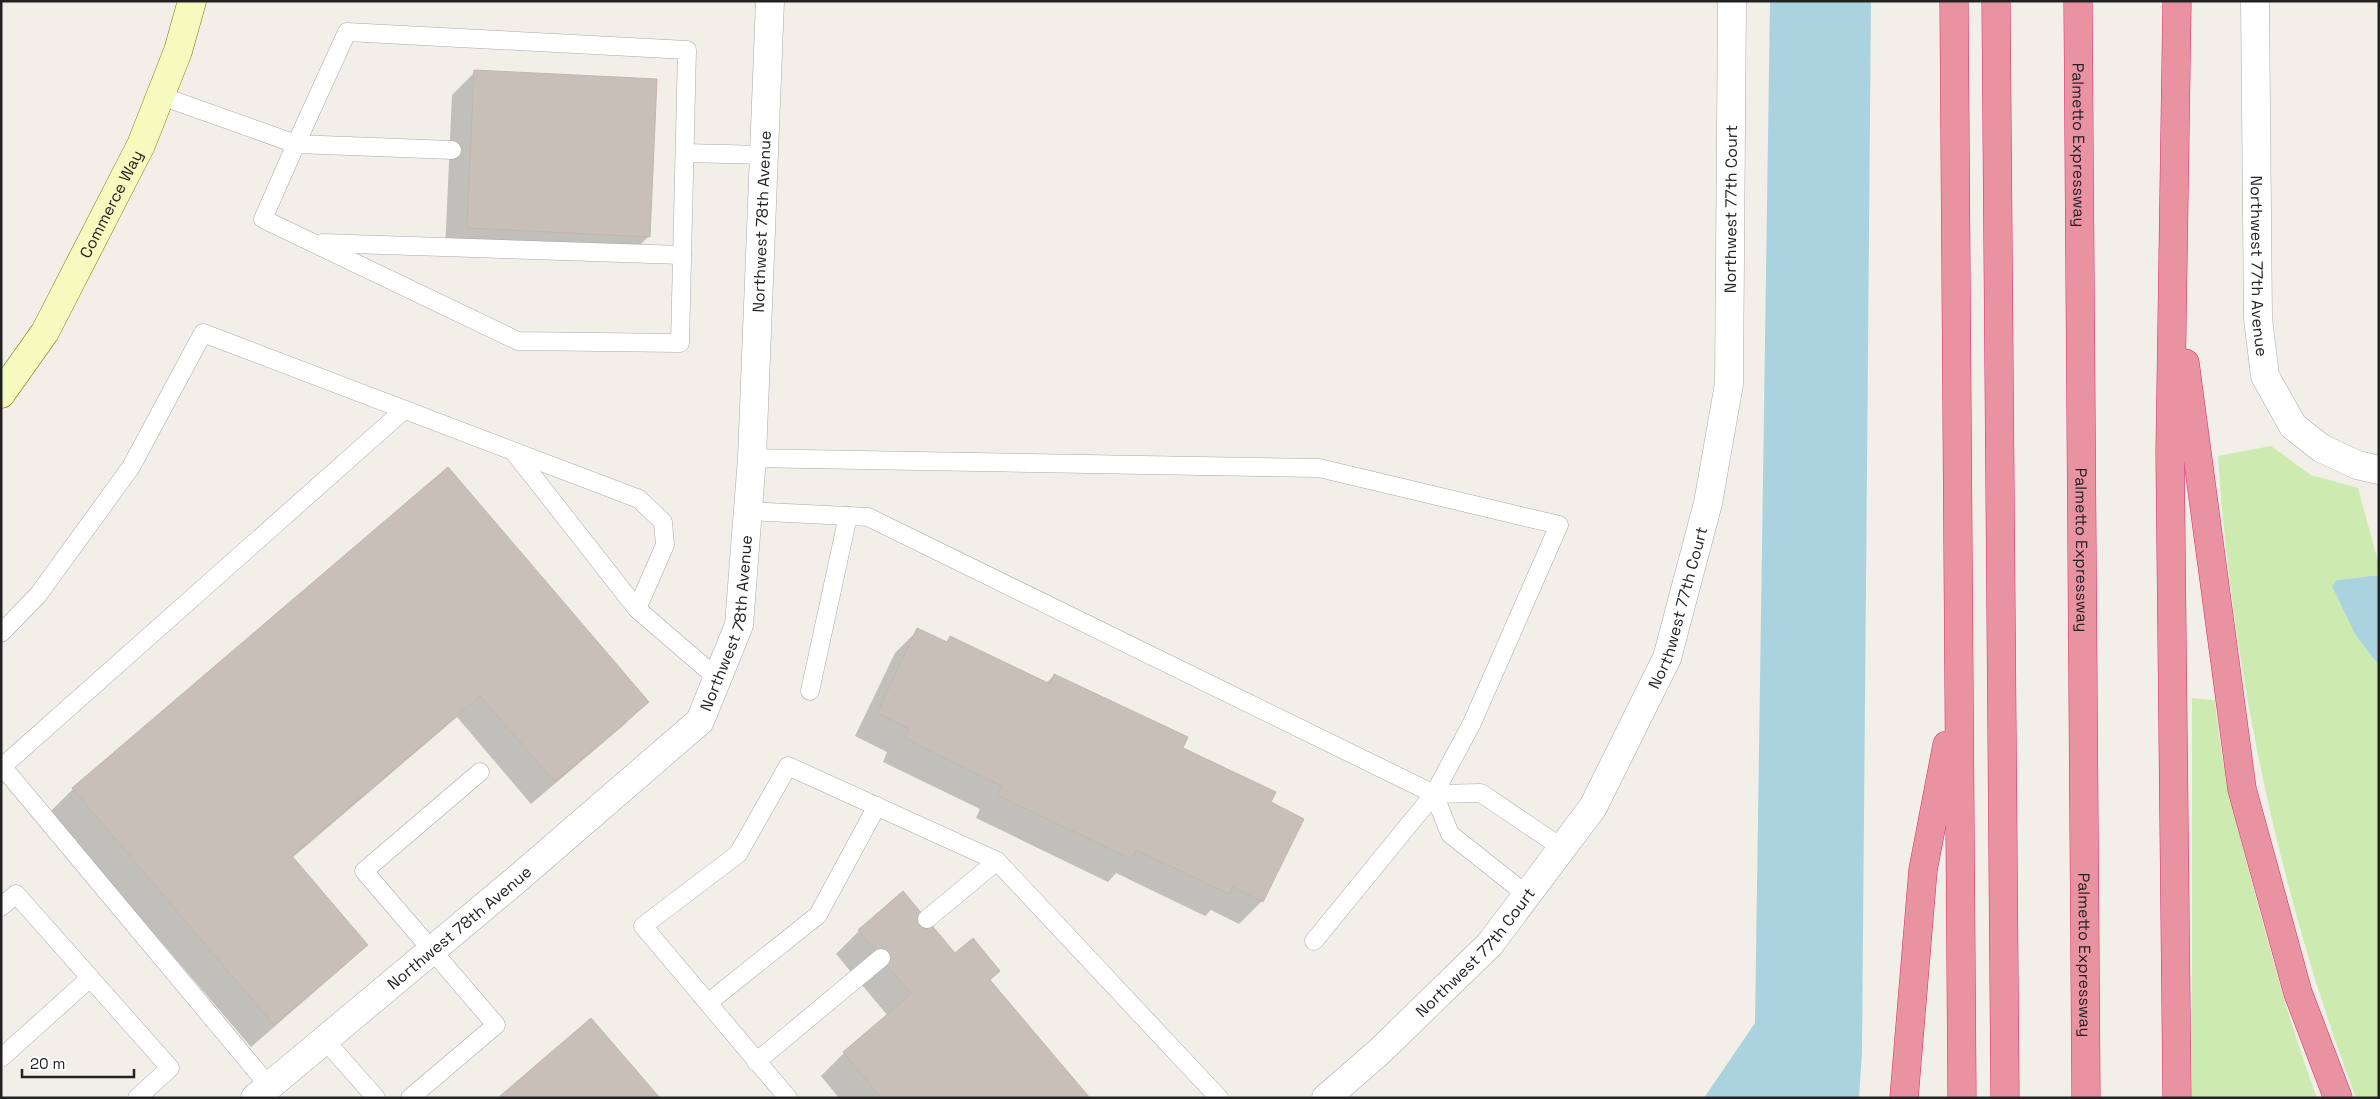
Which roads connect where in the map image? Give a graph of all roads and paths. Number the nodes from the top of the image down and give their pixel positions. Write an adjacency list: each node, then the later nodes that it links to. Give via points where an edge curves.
1 (192, 1): 9 (street, Commerce Way)
2 (770, 1): 13 (street, Northwest 78th Avenue)
3 (1732, 1): 33 (street, Northwest 77th Court, via 1729,384 1708,504 1667,658 1593,808)
4 (1954, 1): 27 (highway)
5 (1996, 1): 55 (highway)
6 (2078, 1): 56 (highway, Palmetto Expressway)
7 (2176, 1): 14 (highway)
8 (2255, 1): 21 (street, Northwest 77th Avenue, via 2258,319 2265,376 2293,426 2321,448 2357,465)
9 (161, 96): 10 (lane); 17 (street, Commerce Way, via 141,145 45,332)
10 (296, 144): 11 (lane); 12 (lane, via 347,32 687,50); 15 (lane, via 263,219)
11 (452, 150)
12 (685, 153): 13 (lane); 16 (lane)
13 (764, 155): 20 (street, Northwest 78th Avenue)
14 (2174, 232): 57 (highway, via 2170,453); 58 (highway, via 2185,363 2242,789 2298,993)
15 (314, 243): 16 (lane); 16 (lane, via 518,341 680,343)
16 (682, 255)
17 (1, 394)
18 (404, 410): 19 (lane); 25 (lane, via 203,333 131,467 38,595); 29 (lane)
19 (514, 452): 24 (lane); 24 (lane, via 639,499 663,522 666,544)
20 (752, 458): 22 (street, Northwest 78th Avenue); 31 (lane, via 1319,468 1559,524 1472,723)
21 (2379, 470)
22 (748, 511): 23 (lane); 26 (street, Northwest 78th Avenue, via 739,625)
23 (848, 516): 28 (lane); 31 (lane, via 868,517)
24 (637, 608): 26 (lane)
25 (1, 632)
26 (717, 678): 39 (street, Northwest 78th Avenue, via 700,721)
27 (1958, 687): 53 (highway, via 1923,870); 54 (highway)
28 (810, 691)
29 (2, 765): 46 (lane)
30 (480, 772): 39 (lane, via 364,871)
31 (1434, 794): 33 (lane, via 1481,793); 35 (lane, via 1450,834); 38 (lane)
32 (877, 806): 34 (lane); 42 (lane, via 818,915); 42 (lane, via 788,766 738,854 643,926)
33 (1562, 848): 35 (street, Northwest 77th Court)
34 (997, 861): 37 (lane); 51 (lane)
35 (1527, 895): 52 (street, Northwest 77th Court, via 1490,944 1380,1051)
36 (1, 907): 41 (lane, via 16,894)
37 (927, 919)
38 (1314, 942)
39 (431, 949): 43 (street, Northwest 78th Avenue); 49 (lane, via 496,1025)
40 (881, 958): 45 (lane)
41 (90, 978): 44 (lane); 47 (lane, via 170,1068)
42 (709, 1002): 45 (lane)
43 (324, 1039): 46 (street, Northwest 78th Avenue); 48 (lane)
44 (1, 1058)
45 (756, 1062): 50 (lane)
46 (262, 1092)
47 (137, 1098)
48 (376, 1098)
49 (410, 1098)
50 (788, 1098)
51 (1219, 1098)
52 (1326, 1098)
53 (1904, 1098)
54 (1962, 1098)
55 (2005, 1098)
56 (2086, 1098)
57 (2177, 1098)
58 (2338, 1098)

